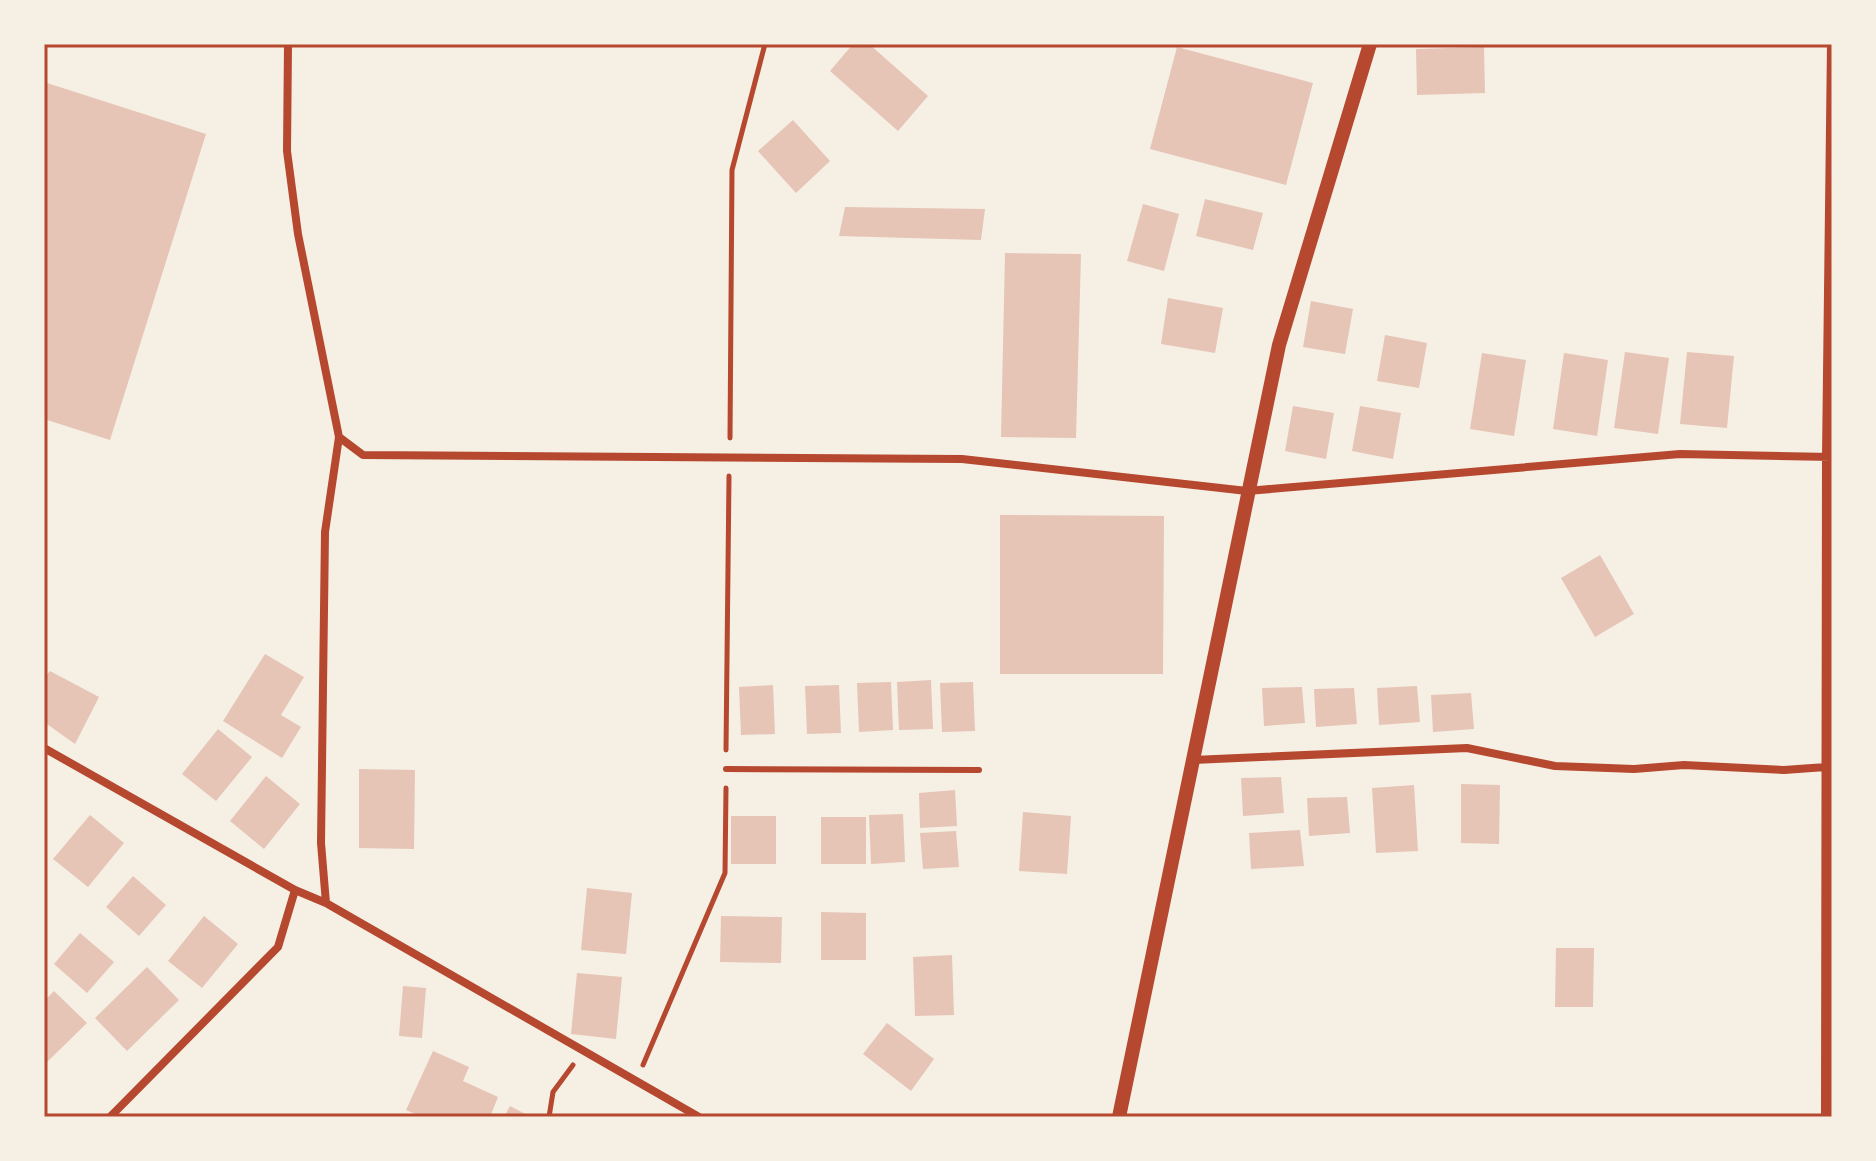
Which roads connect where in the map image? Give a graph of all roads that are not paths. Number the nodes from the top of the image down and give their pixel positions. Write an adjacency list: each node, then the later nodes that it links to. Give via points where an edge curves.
1 (288, 44): 4 (street, via 287,151 298,234)
2 (1370, 44): 6 (street, via 1279,345)
3 (1831, 44): 5 (street)
4 (339, 437): 6 (street, via 363,455 962,459); 13 (street, via 325,532 321,843)
5 (1829, 457): 6 (street, via 1680,454); 9 (street)
6 (1247, 491): 8 (street)
7 (44, 748): 12 (street)
8 (1192, 760): 9 (street, via 1467,748 1555,766); 16 (street)
9 (1826, 767): 17 (street)
10 (726, 769): 11 (lane)
11 (979, 770)
12 (295, 890): 13 (street); 14 (street, via 278,947)
13 (326, 903): 15 (street)
14 (110, 1117)
15 (699, 1117)
16 (1119, 1117)
17 (1825, 1117)

